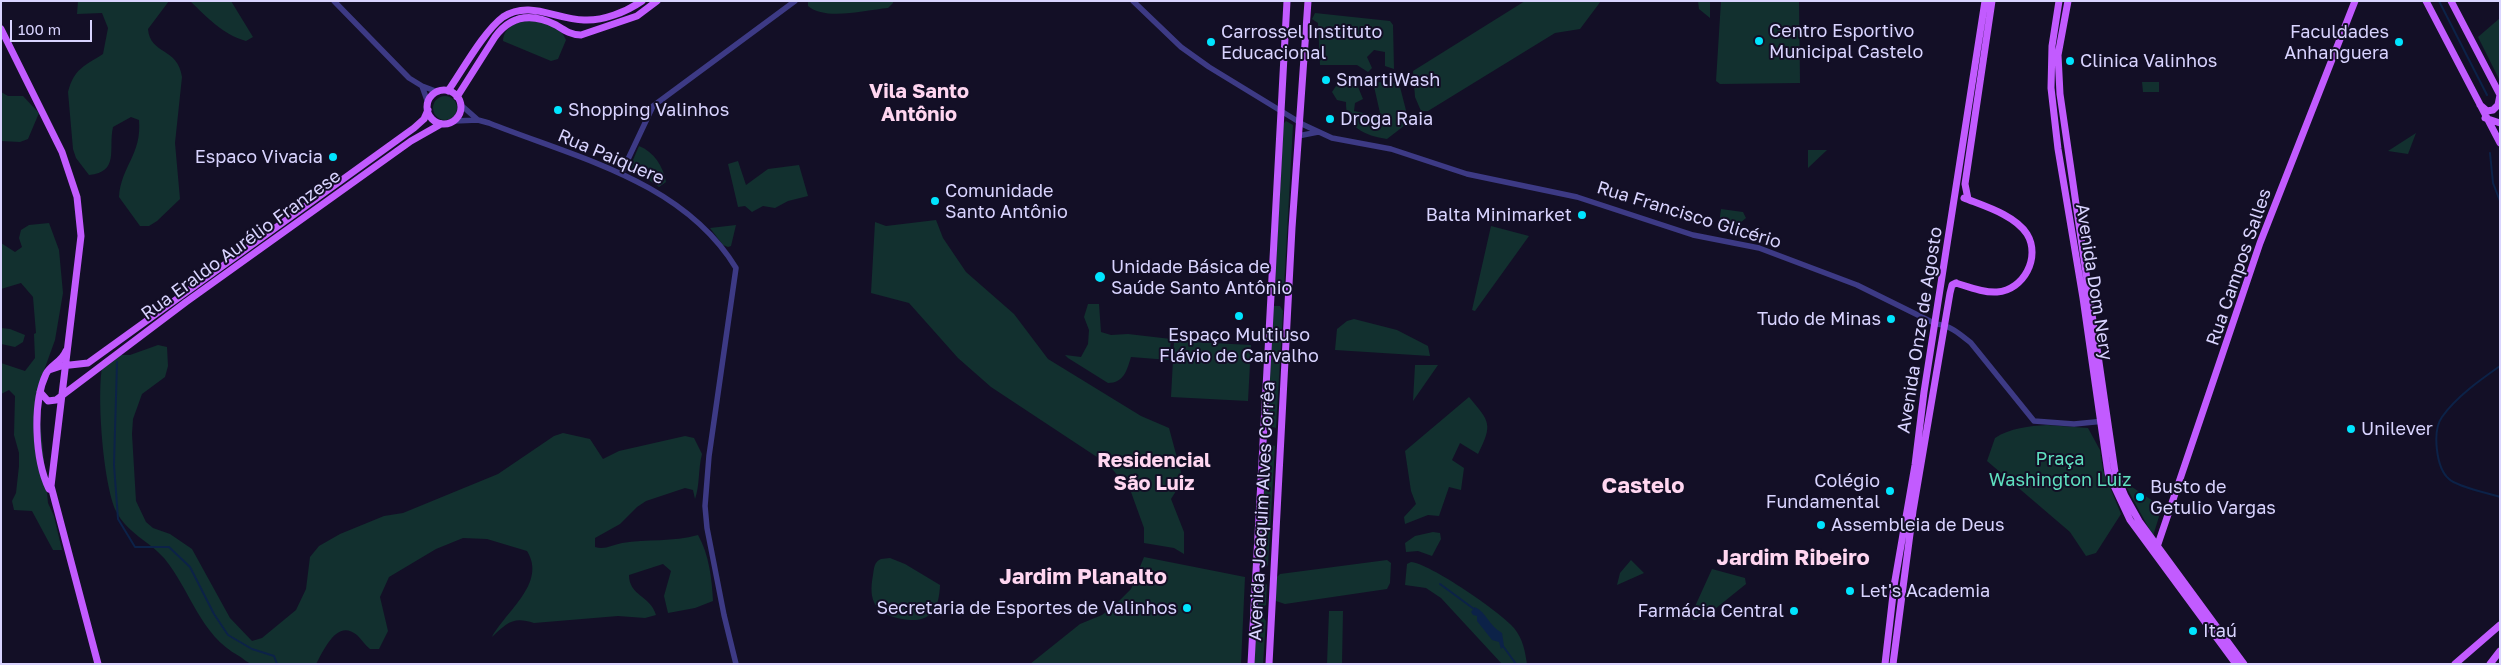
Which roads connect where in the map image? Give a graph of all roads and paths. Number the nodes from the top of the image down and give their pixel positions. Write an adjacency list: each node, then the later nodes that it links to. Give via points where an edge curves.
1 (334, 1): 18 (street, via 392,62)
2 (642, 1): 15 (main road, via 618,13)
3 (657, 1): 17 (main road, via 648,10 622,23 581,35)
4 (795, 1): 37 (street, via 653,106)
5 (1133, 1): 26 (street, Rua Francisco Glicério, via 1189,53)
6 (1287, 1): 26 (main road, Avenida Joaquim Alves Corrêa)
7 (1308, 1): 29 (main road, Avenida Joaquim Alves Corrêa)
8 (1985, 1): 38 (main road, Avenida Onze de Agosto)
9 (1992, 1): 39 (main road, via 1965,184)
10 (2059, 1): 50 (main road, Avenida Dom Nery, via 2052,46 2051,88)
11 (2068, 1): 50 (main road, Avenida Dom Nery, via 2061,30 2058,79)
12 (2355, 1): 52 (main road, Rua Campos Salles, via 2260,243)
13 (2426, 1): 23 (main road)
14 (2451, 1): 21 (main road)
15 (586, 20): 17 (main road, via 571,24); 19 (main road, via 529,8 508,13 494,25)
16 (1, 29): 44 (main road, via 62,152 77,197 81,225 79,265)
17 (570, 33): 22 (main road, via 530,16 513,20 502,28)
18 (422, 86): 20 (street); 25 (street)
19 (448, 91): 20 (main road); 22 (main road)
20 (438, 92): 25 (main road, via 432,96)
21 (2500, 95): 23 (main road, via 2493,110 2487,111)
22 (457, 97): 24 (main road)
23 (2476, 101): 27 (main road)
24 (461, 105): 28 (street, Rua Paiquere); 30 (main road, via 460,114)
25 (428, 107): 32 (main road, via 435,121); 45 (main road, Rua Eraldo Aurélio Franzese, via 424,119 414,128 88,363)
26 (1280, 111): 29 (street, Rua Francisco Glicério); 59 (main road, Avenida Joaquim Alves Corrêa)
27 (2485, 118): 31 (main road); 33 (main road)
28 (478, 120): 30 (street, Rua Paiquere); 37 (street, Rua Paiquere)
29 (1298, 120): 34 (street, Rua Francisco Glicério); 35 (main road, Avenida Joaquim Alves Corrêa)
30 (454, 121): 32 (main road)
31 (2500, 123): 33 (main road)
32 (441, 124): 49 (main road, Rua Eraldo Aurélio Franzese, via 411,141 331,198)
33 (2491, 130): 36 (main road)
34 (1318, 132): 35 (street, Rua Francisco Glicério); 42 (street, Rua Francisco Glicério, via 1332,138 1391,149 1467,174 1577,197 1693,235 1759,248 1857,285)
35 (1298, 136): 60 (main road, Avenida Joaquim Alves Corrêa)
36 (2500, 143)
37 (621, 174): 58 (street, Rua Paiquere, via 672,201 717,242 736,268 705,506)
38 (1956, 194): 39 (main road); 40 (main road, Avenida Onze de Agosto)
39 (1968, 199): 41 (main road, via 2018,225 2027,234 2032,256 2027,273 2009,289 1985,291)
40 (1945, 268): 41 (main road); 42 (main road, Avenida Onze de Agosto)
41 (1956, 283): 43 (main road, Avenida Onze de Agosto, via 1951,288)
42 (1936, 324): 43 (street, Rua Francisco Glicério); 61 (main road, Avenida Onze de Agosto, via 1916,465 1894,586)
43 (1944, 325): 50 (street, Rua Francisco Glicério, via 1971,343 2034,421); 62 (main road, Avenida Onze de Agosto, via 1913,511)
44 (68, 351): 45 (main road); 46 (main road); 47 (main road)
45 (79, 364): 46 (main road, Rua Eraldo Aurélio Franzese)
46 (67, 365): 47 (main road, Rua Eraldo Aurélio Franzese); 49 (main road)
47 (52, 368): 48 (main road); 49 (main road, via 61,375)
48 (40, 392): 49 (main road, via 50,402); 51 (main road, via 36,426 44,476)
49 (62, 396): 51 (main road)
50 (2103, 422): 52 (main road, Avenida Dom Nery, via 2121,488 2139,521); 53 (main road, Avenida Dom Nery, via 2105,461 2112,486 2130,520)
51 (52, 496): 57 (main road)
52 (2158, 546): 53 (main road, Rua Campos Salles); 64 (main road, Avenida Dom Nery)
53 (2155, 555): 63 (main road, Avenida Dom Nery)
54 (2500, 625): 56 (main road)
55 (2500, 651): 67 (main road)
56 (2469, 653): 65 (main road); 66 (main road)
57 (98, 664)
58 (736, 664)
59 (1251, 664)
60 (1269, 664)
61 (1885, 664)
62 (1893, 664)
63 (2236, 664)
64 (2244, 664)
65 (2455, 664)
66 (2468, 664)
67 (2490, 664)

